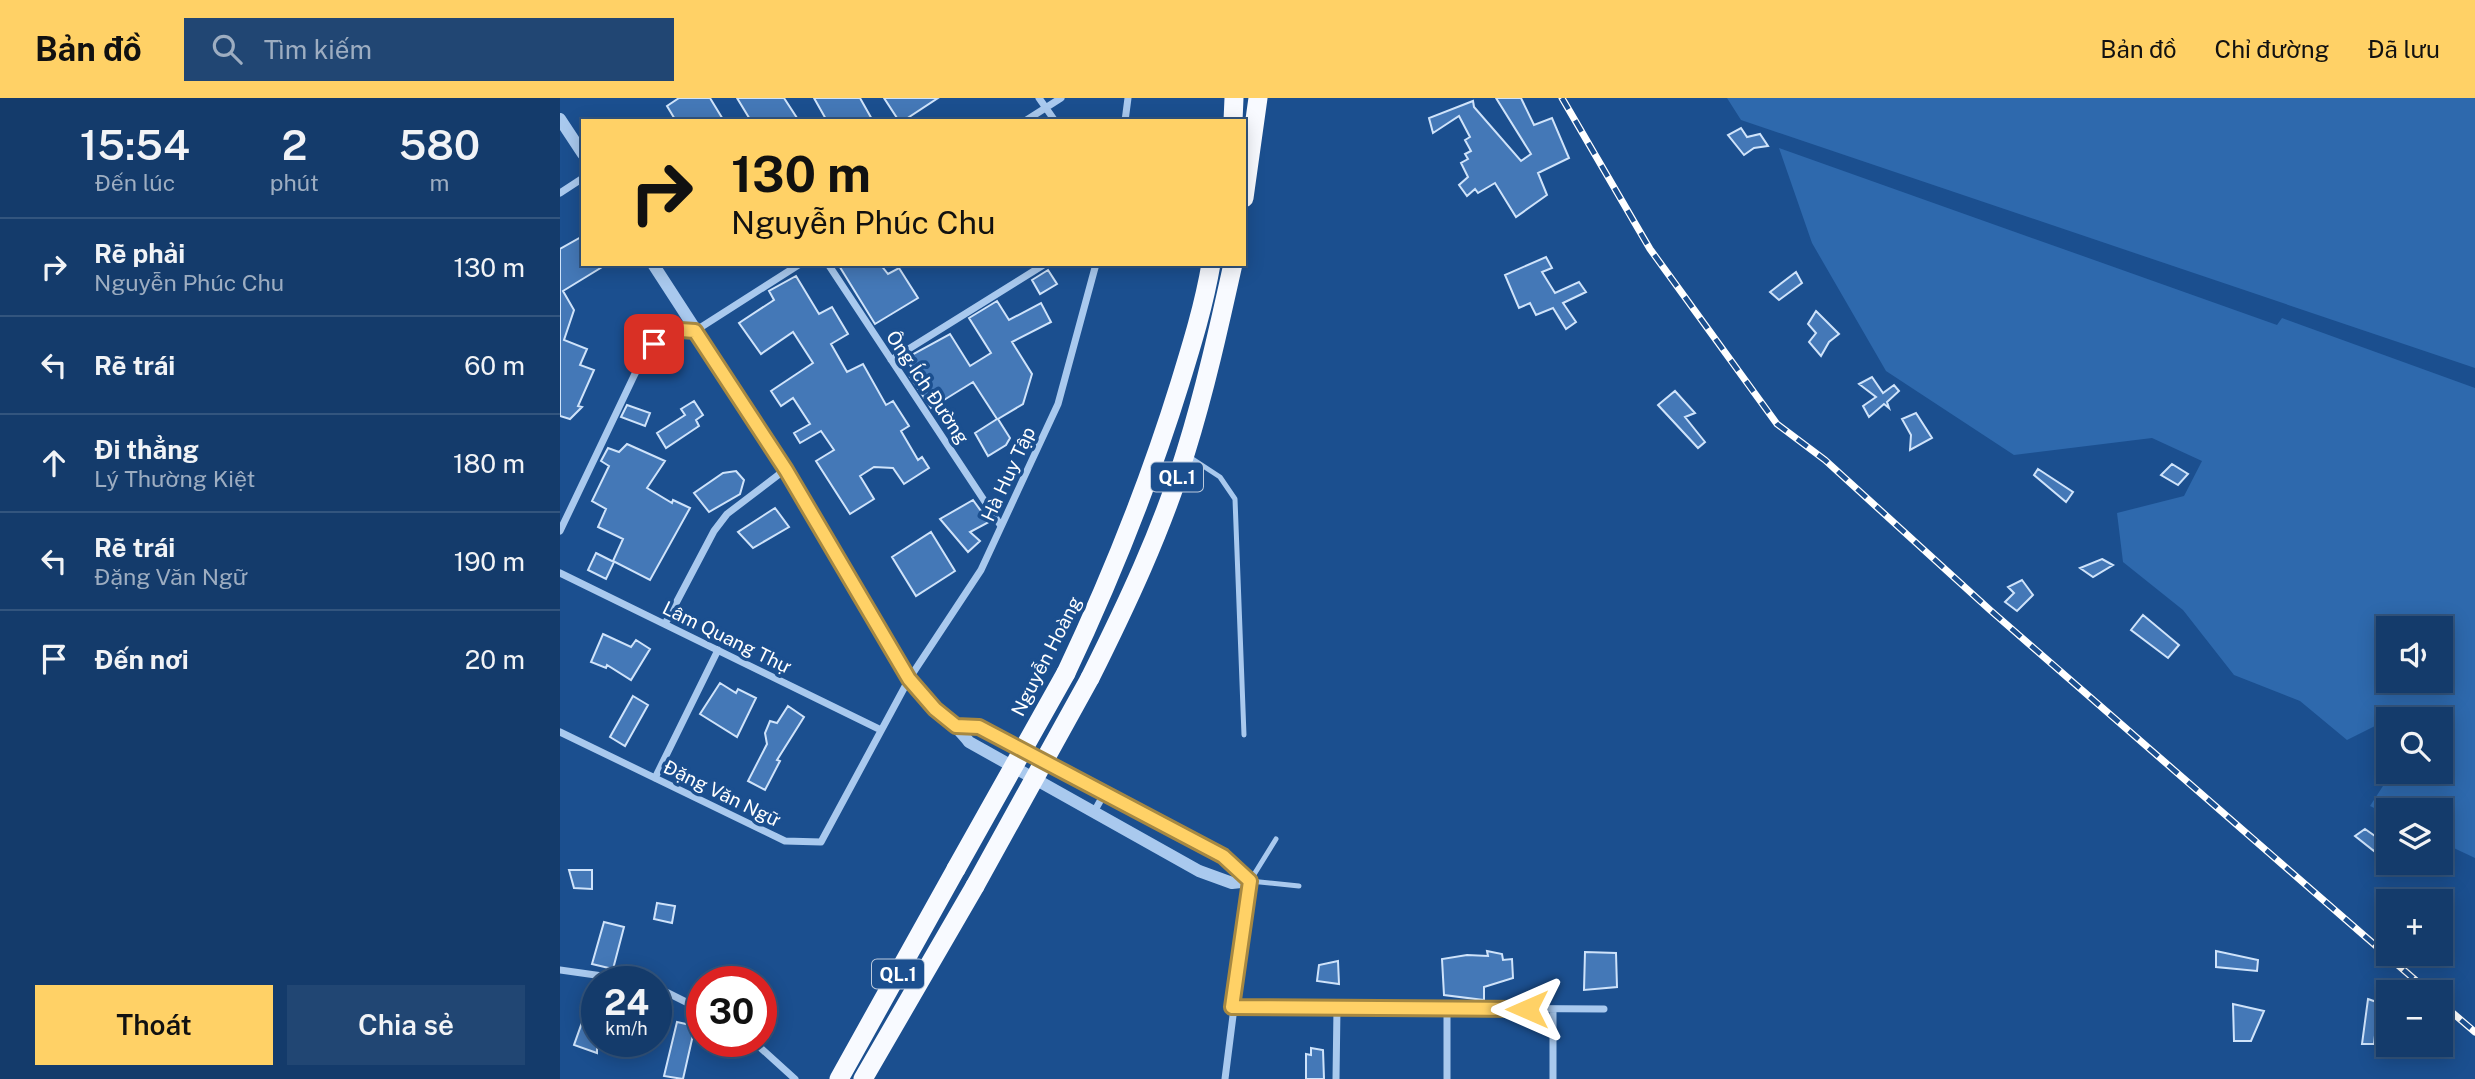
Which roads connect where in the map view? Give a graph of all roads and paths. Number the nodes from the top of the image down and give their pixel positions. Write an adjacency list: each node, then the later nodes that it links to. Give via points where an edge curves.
1 (1039, 98): 6 (street)
2 (1061, 98): 6 (street)
3 (1128, 98): 10 (street)
4 (1234, 98): 11 (highway)
5 (1258, 98): 14 (highway)
6 (1046, 108): 8 (street); 9 (street)
7 (560, 119): 12 (street)
8 (1028, 119)
9 (1054, 119)
10 (1125, 119)
11 (1233, 119)
12 (581, 151)
13 (581, 179): 15 (street)
14 (1246, 184)
15 (560, 192)
16 (654, 266): 23 (street)
17 (797, 266): 23 (street)
18 (829, 266): 24 (street, Ông Ích Đường)
19 (1042, 266): 24 (street)
20 (1095, 266): 27 (street, Hà Huy Tập, via 1058,404)
21 (1211, 266): 52 (highway, Nguyễn Hoàng / QL.1, bridge, via 1205,300 1158,453 1116,565 1066,673)
22 (1233, 266): 25 (highway, QL.1)
23 (695, 331): 26 (street); 28 (street, via 666,329 642,359)
24 (891, 359): 27 (street, Ông Ích Đường)
25 (1185, 454): 36 (lane, via 1220,477 1235,499); 53 (highway, QL.1, bridge, via 1142,568 1090,678)
26 (786, 470): 30 (street, via 727,514); 32 (street)
27 (1001, 526): 32 (street, Hà Huy Tập, via 981,570)
28 (560, 531)
29 (560, 573): 30 (street, Lâm Quang Thự)
30 (665, 624): 31 (street, Lâm Quang Thự)
31 (718, 650): 34 (street, Lâm Quang Thự); 37 (street)
32 (909, 679): 33 (street); 34 (street, Đặng Văn Ngữ)
33 (956, 726): 38 (street, via 979,727); 39 (street, via 969,742)
34 (881, 730): 37 (street, Đặng Văn Ngữ, via 821,842 785,841)
35 (560, 732): 37 (street, Đặng Văn Ngữ)
36 (1244, 735)
37 (654, 778)
38 (1104, 794): 39 (street); 41 (street, via 1223,856)
39 (1094, 812): 41 (street, via 1211,877 1232,883)
40 (1276, 839): 41 (lane)
41 (1250, 881): 42 (lane); 45 (street)
42 (1299, 886)
43 (560, 970): 44 (street)
44 (581, 973)
45 (1232, 1007): 46 (street); 54 (street)
46 (1336, 1008): 47 (street); 55 (street)
47 (1447, 1009): 49 (street); 56 (street)
48 (1604, 1009): 49 (street)
49 (1553, 1010): 57 (street)
50 (771, 1057): 51 (street)
51 (795, 1079)
52 (839, 1079)
53 (863, 1079)
54 (1225, 1079)
55 (1336, 1079)
56 (1447, 1079)
57 (1553, 1079)

